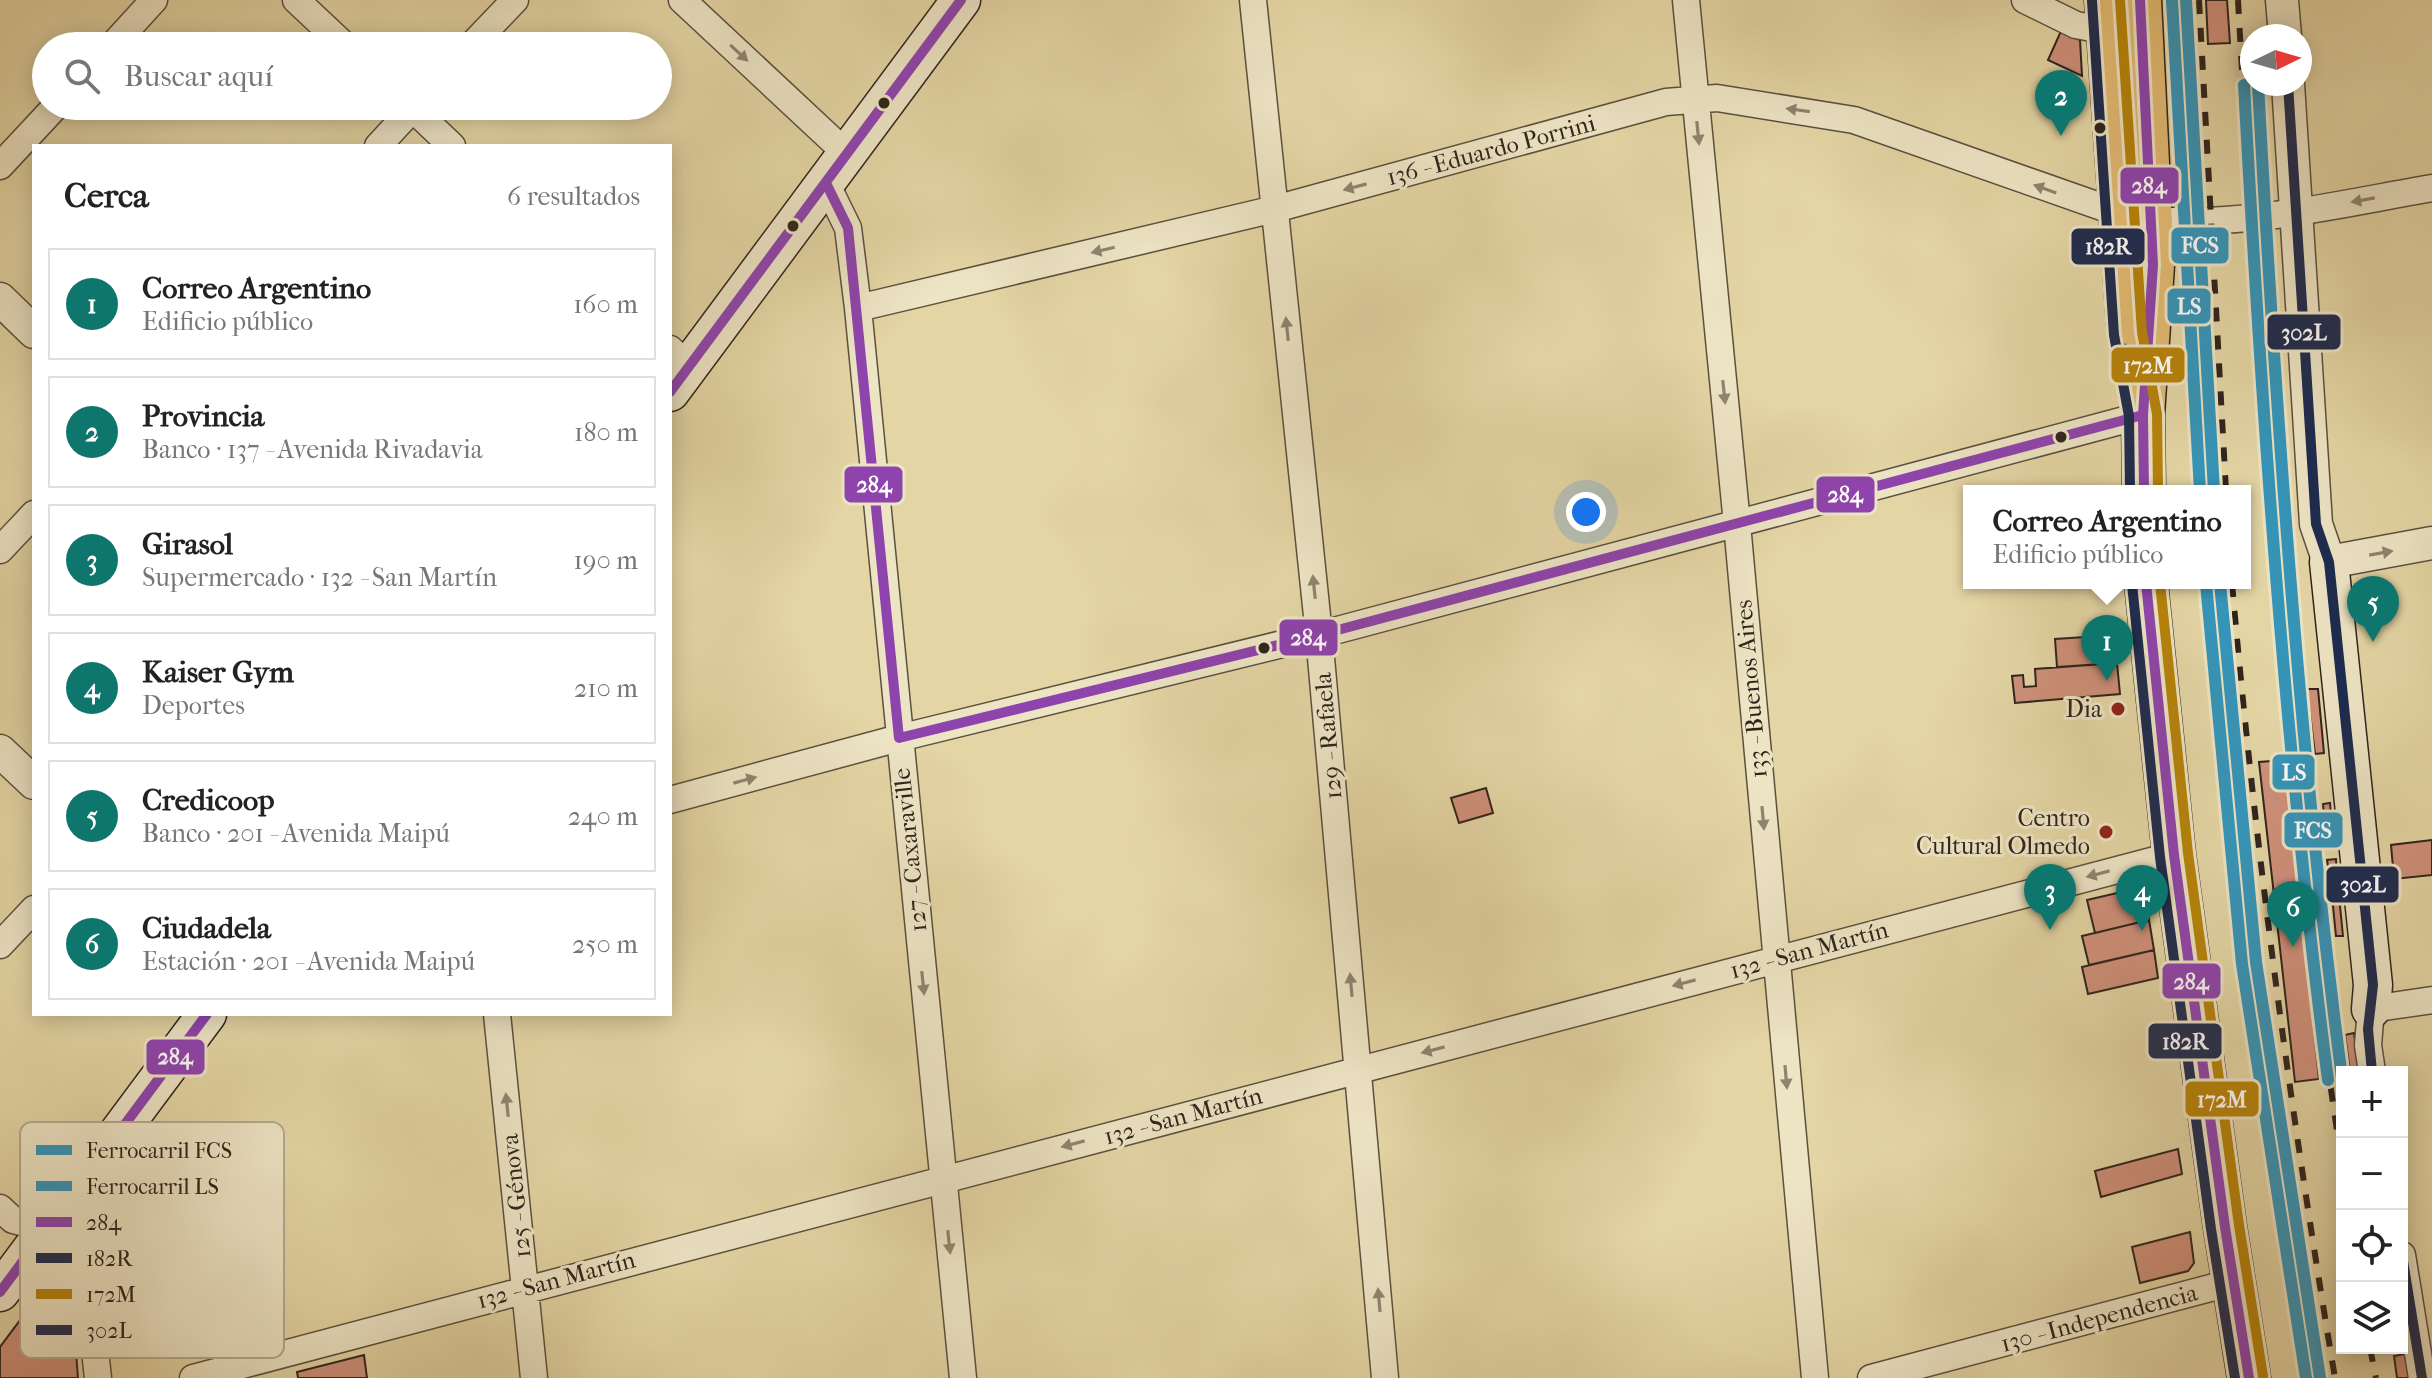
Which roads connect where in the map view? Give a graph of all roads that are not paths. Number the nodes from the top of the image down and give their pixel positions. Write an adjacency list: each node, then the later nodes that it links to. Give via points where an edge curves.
1 (154, 0): 13 (street)
2 (296, 0): 14 (street)
3 (515, 0): 15 (street)
4 (682, 0): 24 (street, one-way to 24)
5 (961, 0): 24 (main road)
6 (1253, 0): 26 (street, 129 - Rafaela)
7 (1686, 0): 17 (street, 133 - Buenos Aires)
8 (2025, 0): 11 (street, via 2076,25)
9 (2140, 0): 28 (main road)
10 (2282, 0): 12 (street)
11 (2107, 15): 28 (main road)
12 (2284, 24)
13 (125, 32)
14 (330, 32)
15 (484, 32)
16 (2289, 96): 27 (street)
17 (1695, 98): 26 (street, 136 - Eduardo Porrini, one-way to 26); 28 (street, 136 - Eduardo Porrini, one-way to 17, via 1869,124 1830,114); 36 (street, 133 - Buenos Aires, one-way to 36)
18 (43, 120): 23 (street)
19 (401, 120): 21 (street)
20 (425, 120): 22 (street)
21 (380, 144)
22 (450, 144)
23 (0, 166)
24 (836, 168): 30 (street, 127 - Caxaraville); 32 (main road)
25 (2432, 188): 27 (street, 136 - Eduardo Porrini, one-way to 27)
26 (1275, 209): 30 (street, 136 - Eduardo Porrini, one-way to 30); 41 (street, 129 - Rafaela, one-way to 26)
27 (2295, 213): 28 (street, 136 - Eduardo Porrini, via 2198,223); 39 (street, via 2316,524)
28 (2136, 217): 33 (main road, via 2128,334)
29 (0, 299): 31 (street)
30 (858, 308): 42 (street, 127 - Caxaraville)
31 (32, 330)
32 (676, 369)
33 (2143, 415): 34 (main road); 36 (street)
34 (2144, 485)
35 (32, 516): 38 (street)
36 (1737, 524): 41 (street); 49 (street, 133 - Buenos Aires, one-way to 49)
37 (2432, 543): 39 (street, one-way to 37)
38 (0, 550)
39 (2329, 562): 51 (main road, via 2373,985)
40 (2147, 589): 46 (main road)
41 (1319, 635): 42 (street); 55 (street, 129 - Rafaela, one-way to 41)
42 (899, 738): 45 (street, one-way to 42); 57 (street, 127 - Caxaraville, one-way to 57)
43 (0, 751): 44 (street)
44 (32, 781)
45 (672, 799)
46 (2174, 855): 49 (street, 132 - San Martín, one-way to 49); 61 (main road)
47 (32, 911): 48 (street)
48 (0, 945)
49 (1775, 959): 55 (street, 132 - San Martín, one-way to 55); 73 (street, 133 - Buenos Aires, one-way to 73)
50 (2432, 1000): 51 (street)
51 (2371, 1009): 54 (street)
52 (206, 1016): 56 (main road)
53 (497, 1016): 63 (street, 125 - Génova, one-way to 53)
54 (2371, 1066)
55 (1359, 1070): 57 (street, 132 - San Martín, one-way to 57); 72 (street, 129 - Rafaela, one-way to 55)
56 (127, 1122)
57 (943, 1178): 63 (street, 132 - San Martín); 71 (street, 127 - Caxaraville, one-way to 71)
58 (0, 1208): 59 (street)
59 (20, 1222)
60 (20, 1266): 64 (main road)
61 (2233, 1282): 74 (street, 130 - Independencia); 75 (main road)
62 (2406, 1282): 76 (street)
63 (525, 1289): 65 (street, 132 - San Martín); 70 (street, 125 - Génova)
64 (0, 1292)
65 (284, 1354)
66 (96, 1358): 68 (street)
67 (268, 1358): 69 (street, 132 - San Martín)
68 (98, 1378)
69 (193, 1378)
70 (534, 1378)
71 (963, 1378)
72 (1385, 1378)
73 (1815, 1378)
74 (1871, 1378)
75 (2249, 1378)
76 (2422, 1378)

